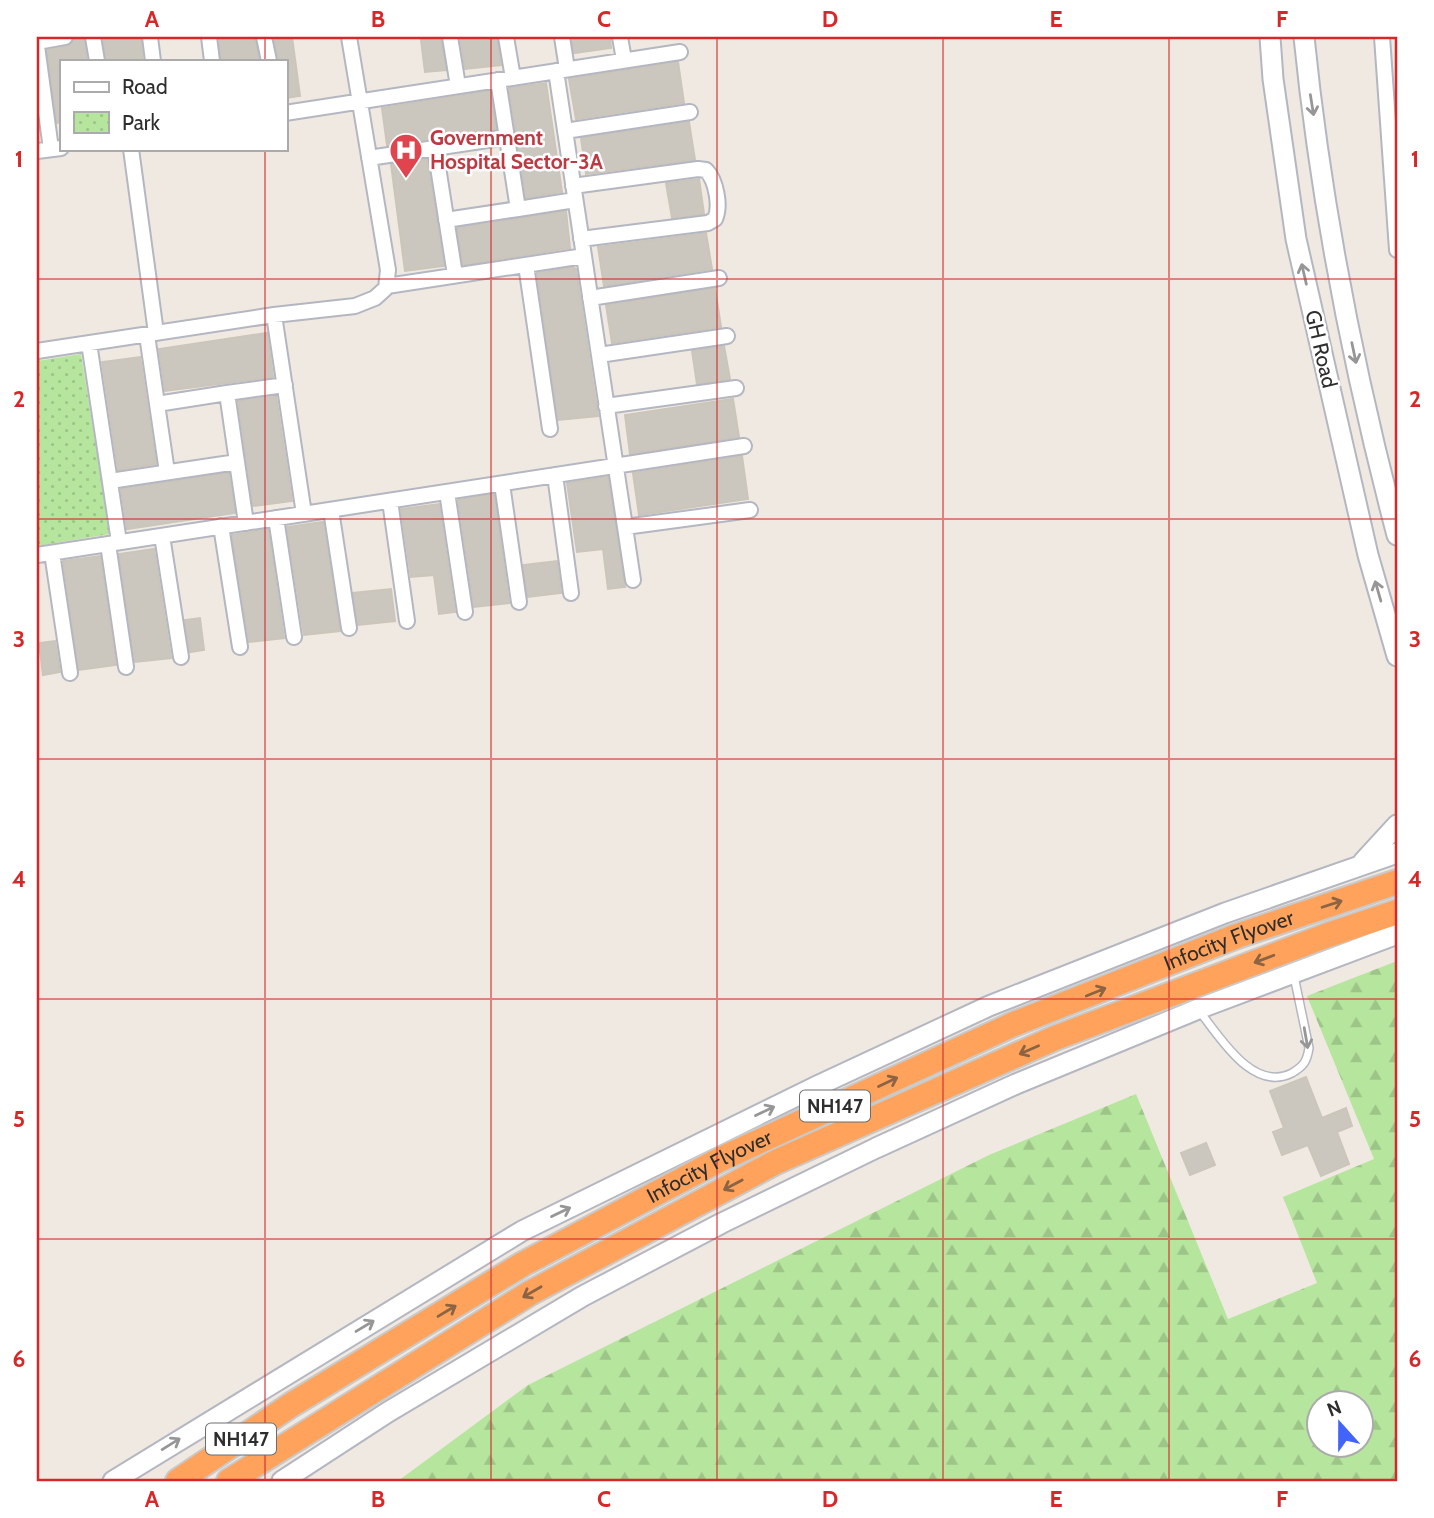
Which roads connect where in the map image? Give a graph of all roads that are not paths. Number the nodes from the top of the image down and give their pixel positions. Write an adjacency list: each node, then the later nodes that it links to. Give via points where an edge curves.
1 (65, 37): 13 (street)
2 (93, 37): 16 (street)
3 (150, 37): 17 (street)
4 (209, 37): 18 (street)
5 (264, 37): 19 (street)
6 (349, 37): 24 (street)
7 (450, 37): 23 (street)
8 (506, 37): 22 (street)
9 (562, 37): 21 (street)
10 (620, 37): 20 (street)
11 (1269, 37): 88 (street, GH Road, one-way to 11, via 1368,555 1296,239)
12 (1304, 37): 75 (street, GH Road, one-way to 75, via 1340,287)
13 (37, 44): 31 (street)
14 (1387, 46): 25 (street)
15 (680, 52): 20 (street)
16 (97, 60)
17 (153, 60)
18 (212, 60)
19 (269, 60)
20 (624, 60): 21 (street)
21 (561, 70): 22 (street); 28 (street)
22 (505, 79): 23 (street); 29 (street)
23 (458, 86): 24 (street)
24 (360, 102): 27 (street); 33 (street)
25 (1392, 107): 34 (street)
26 (690, 112): 28 (street)
27 (287, 113)
28 (565, 131): 35 (street)
29 (507, 137): 30 (street); 36 (street)
30 (435, 148): 33 (street); 37 (street)
31 (50, 149)
32 (131, 150): 48 (street)
33 (369, 158): 45 (street)
34 (1394, 162): 38 (street)
35 (574, 193): 36 (street); 39 (street); 39 (street, via 698,169 706,170 713,181 718,208 715,219 708,223)
36 (517, 209): 37 (street)
37 (446, 220): 43 (street)
38 (1396, 220): 40 (street)
39 (581, 239): 41 (street)
40 (1397, 250)
41 (584, 256): 42 (street); 46 (street)
42 (526, 264): 43 (street); 58 (street)
43 (454, 275): 45 (street)
44 (719, 278): 46 (street)
45 (387, 286): 47 (street, via 375,298 355,306)
46 (590, 298): 52 (street)
47 (275, 315): 48 (street); 53 (street)
48 (151, 334): 50 (street); 56 (street)
49 (727, 336): 52 (street)
50 (89, 343): 51 (street); 64 (street)
51 (37, 351)
52 (599, 355): 57 (street)
53 (285, 384): 55 (street); 70 (street)
54 (736, 388): 57 (street)
55 (227, 393): 56 (street); 60 (street)
56 (157, 404): 62 (street)
57 (607, 406): 61 (street)
58 (550, 429)
59 (744, 446): 61 (street)
60 (237, 462): 62 (street); 72 (street)
61 (615, 466): 63 (street); 74 (street)
62 (167, 472): 64 (street)
63 (555, 475): 65 (street); 81 (street)
64 (110, 481): 77 (street)
65 (502, 484): 66 (street); 82 (street)
66 (447, 492): 67 (street); 83 (street)
67 (390, 500): 68 (street); 84 (street)
68 (331, 510): 70 (street); 85 (street)
69 (750, 510): 74 (street)
70 (304, 514): 71 (street)
71 (276, 518): 72 (street); 86 (street)
72 (246, 523): 73 (street)
73 (221, 526): 76 (street); 87 (street)
74 (625, 527): 80 (street)
75 (1397, 535)
76 (162, 536): 77 (street); 89 (street)
77 (113, 543): 78 (street); 90 (street)
78 (52, 552): 79 (street); 91 (street)
79 (37, 555)
80 (633, 580)
81 (571, 593)
82 (519, 601)
83 (464, 612)
84 (407, 621)
85 (349, 628)
86 (294, 637)
87 (240, 647)
88 (1397, 656)
89 (181, 657)
90 (127, 667)
91 (70, 673)
92 (1397, 825): 94 (street)
93 (1397, 853): 94 (street)
94 (1360, 865): 100 (street, one-way to 94, via 522,1231 989,1006)
95 (1397, 882): 101 (highway, Infocity Flyover / NH147, one-way to 95, via 304,1396 523,1265 721,1159 1014,1024 1237,936)
96 (1397, 912): 102 (highway, Infocity Flyover / NH147, one-way to 102, via 1055,1038 776,1162 530,1293)
97 (1397, 934): 98 (street)
98 (1293, 972): 99 (street); 99 (lane, one-way to 99, via 1308,1048 1301,1068 1287,1075 1264,1075 1240,1061)
99 (1198, 1009): 103 (street, via 1016,1084 710,1229 583,1296)
100 (113, 1481)
101 (178, 1481)
102 (229, 1481)
103 (282, 1481)

